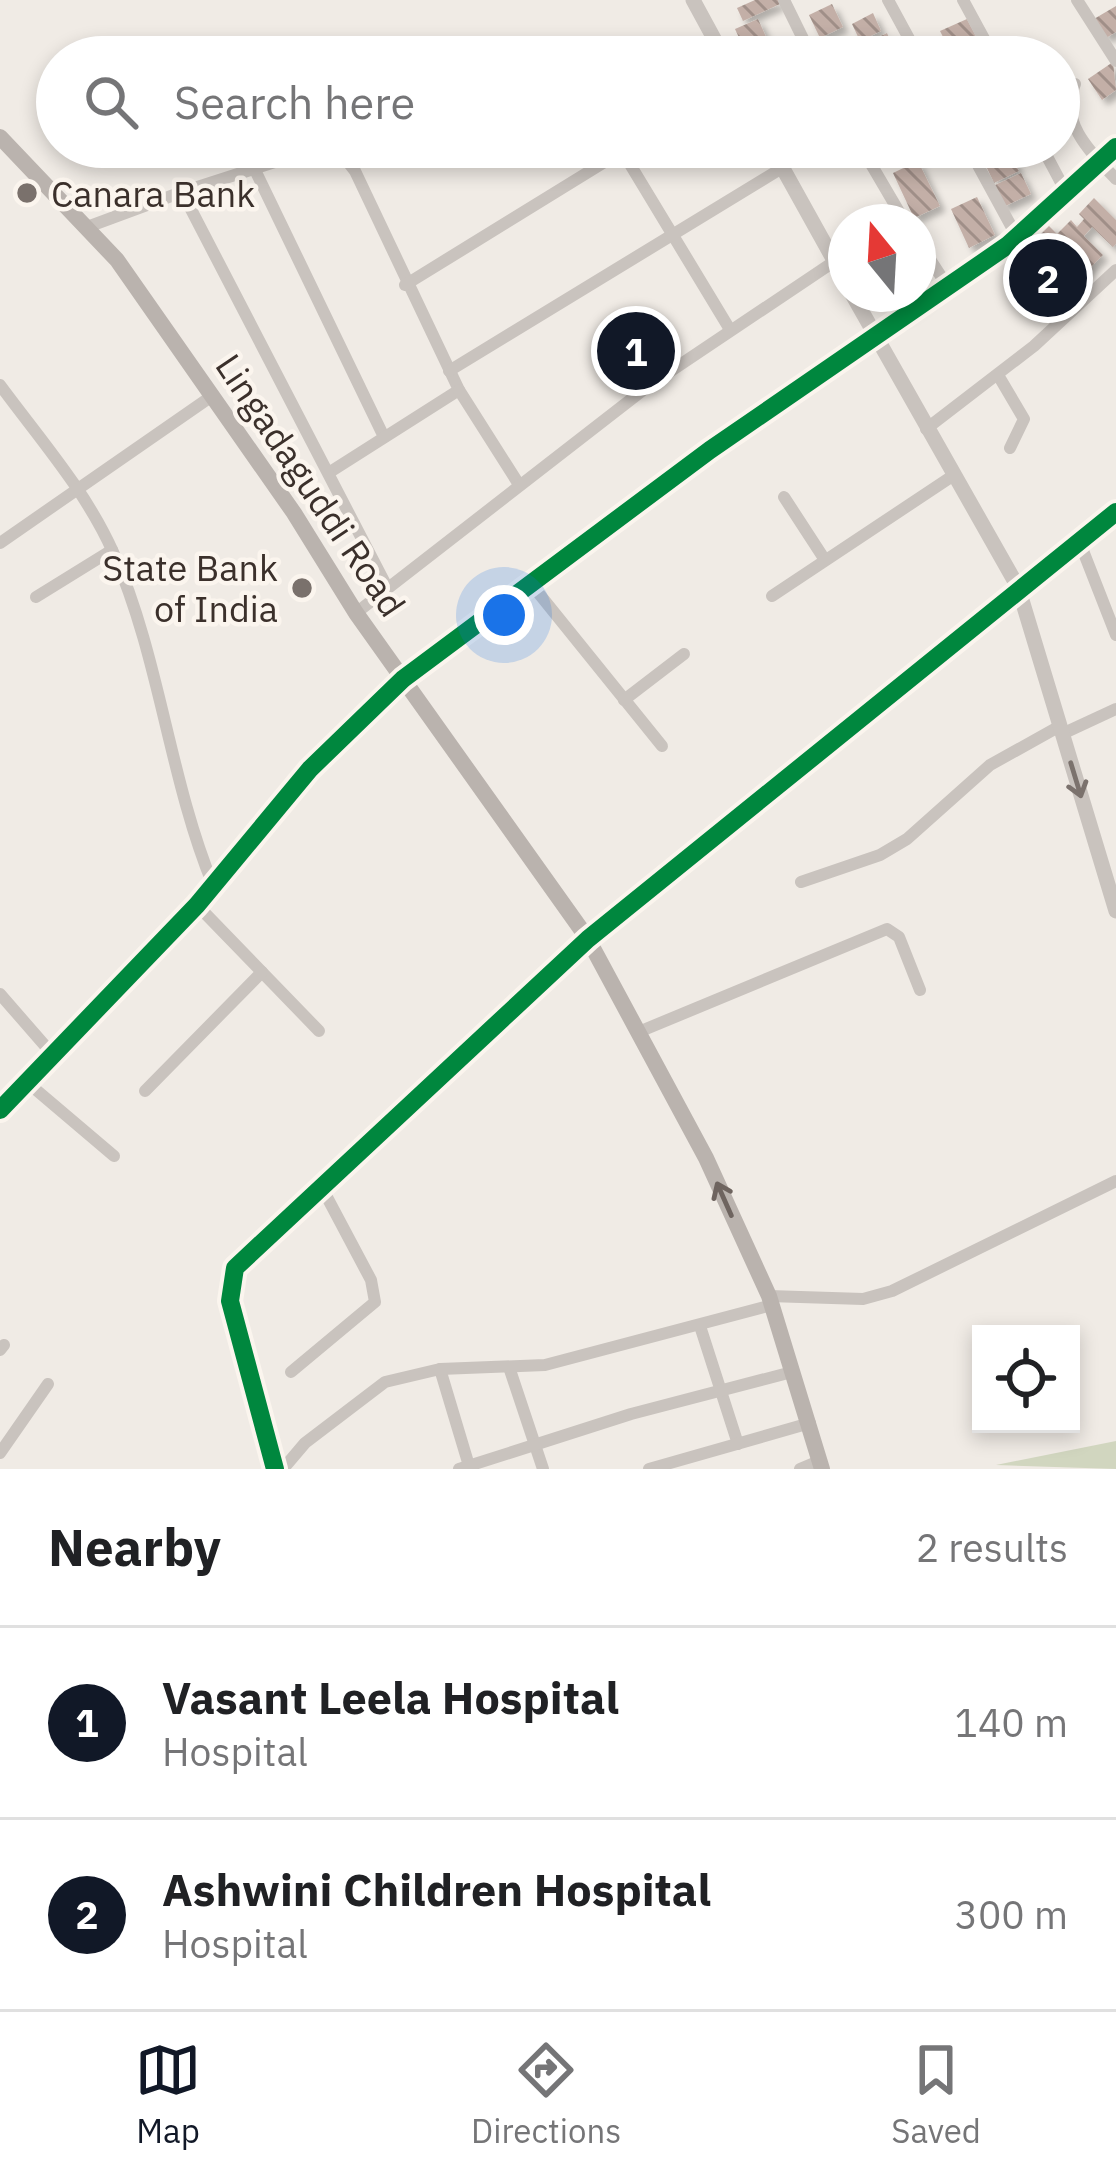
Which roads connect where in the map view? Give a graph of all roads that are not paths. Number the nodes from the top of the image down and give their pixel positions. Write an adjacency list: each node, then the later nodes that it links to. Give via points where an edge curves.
1 (693, 0): 6 (street)
2 (784, 0): 7 (street)
3 (888, 0): 8 (street)
4 (963, 0): 9 (street)
5 (1077, 0): 10 (street)
6 (713, 36)
7 (802, 36)
8 (908, 36)
9 (983, 36)
10 (1116, 62)
11 (1080, 132): 14 (street)
12 (0, 137): 28 (main road, Lingadaguddi Road)
13 (1116, 147): 14 (street)
14 (1100, 162): 24 (street); 25 (street)
15 (261, 168): 23 (street)
16 (349, 168): 35 (street)
17 (595, 168): 35 (street)
18 (636, 168): 29 (street)
19 (782, 168): 29 (street); 31 (street)
20 (873, 168): 27 (street)
21 (980, 168): 30 (street)
22 (1053, 168): 25 (street)
23 (255, 170): 26 (street); 46 (street)
24 (1116, 179)
25 (1066, 192): 30 (street)
26 (182, 193): 28 (street); 48 (street)
27 (894, 204)
28 (90, 226): 44 (main road, Lingadaguddi Road)
29 (673, 235): 38 (street); 40 (street)
30 (1017, 236): 36 (street)
31 (828, 249)
32 (828, 265): 38 (street)
33 (936, 269): 36 (street)
34 (1116, 270): 41 (street)
35 (405, 286): 40 (street)
36 (948, 287): 39 (street)
37 (862, 312): 39 (street)
38 (729, 328): 50 (street)
39 (875, 337): 45 (street); 58 (street)
40 (449, 371): 43 (street)
41 (998, 375): 45 (street); 47 (street, via 1024,419)
42 (0, 385): 51 (street)
43 (459, 390): 46 (street); 50 (street)
44 (212, 396): 51 (street); 63 (main road, Lingadaguddi Road)
45 (926, 429): 49 (street)
46 (384, 437): 48 (street)
47 (1010, 448)
48 (330, 472): 59 (street)
49 (954, 475): 57 (street); 60 (street)
50 (518, 483): 59 (street)
51 (76, 488): 54 (street); 56 (street)
52 (784, 497): 57 (street)
53 (1116, 512): 55 (street)
54 (0, 543)
55 (1080, 543): 60 (street); 64 (street)
56 (112, 550): 62 (street); 72 (street, via 188,825)
57 (825, 560): 61 (street)
58 (532, 585): 66 (street); 67 (street)
59 (387, 587): 63 (street)
60 (1018, 587): 69 (street); 75 (street)
61 (772, 596)
62 (36, 597)
63 (356, 613): 66 (main road, Lingadaguddi Road)
64 (1116, 635)
65 (684, 654): 67 (street)
66 (403, 679): 72 (street, via 310,770); 75 (main road, Lingadaguddi Road)
67 (624, 700): 70 (street)
68 (1116, 709): 69 (street)
69 (1061, 730): 71 (street, via 990,766 907,839); 74 (street, one-way to 74)
70 (662, 746)
71 (801, 882)
72 (213, 885): 73 (street)
73 (197, 905): 76 (street); 81 (street)
74 (1116, 911)
75 (588, 939): 80 (main road, Lingadaguddi Road); 87 (street)
76 (262, 972): 79 (street); 83 (street)
77 (920, 991): 80 (street, via 899,938 887,929)
78 (0, 994): 81 (street)
79 (319, 1031)
80 (641, 1031): 88 (main road, Lingadaguddi Road, one-way to 80)
81 (54, 1056): 82 (street)
82 (28, 1083): 84 (street); 85 (street)
83 (145, 1091)
84 (0, 1110)
85 (114, 1156)
86 (1116, 1181): 88 (street, via 892,1291)
87 (320, 1184): 92 (street, via 375,1302); 102 (street, via 230,1280 244,1360)
88 (770, 1301): 89 (street); 93 (main road, Lingadaguddi Road)
89 (700, 1326): 91 (street); 95 (street)
90 (440, 1369): 91 (street); 101 (street); 102 (street, via 370,1391)
91 (510, 1370): 97 (street)
92 (291, 1372)
93 (792, 1372): 95 (street); 96 (main road, Lingadaguddi Road)
94 (48, 1384): 99 (street)
95 (722, 1390): 97 (street); 98 (street)
96 (810, 1423): 98 (street); 100 (main road, Lingadaguddi Road)
97 (536, 1442): 101 (street); 103 (street)
98 (738, 1444): 104 (street)
99 (0, 1453)
100 (820, 1465): 105 (street)
101 (466, 1468)
102 (279, 1469)
103 (543, 1469)
104 (649, 1469)
105 (800, 1469)

